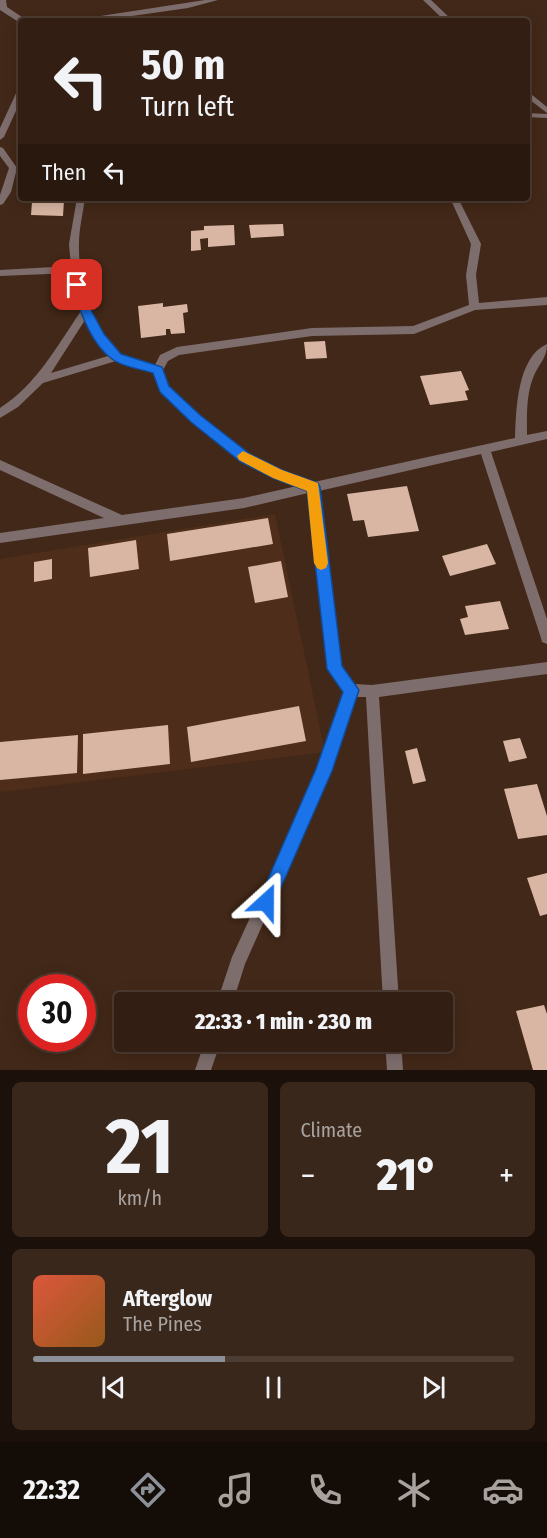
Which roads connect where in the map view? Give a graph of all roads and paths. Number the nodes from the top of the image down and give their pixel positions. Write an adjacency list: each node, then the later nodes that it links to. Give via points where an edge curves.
1 (2, 0): 4 (street, via 3,8)
2 (214, 0): 5 (street)
3 (427, 0): 6 (street)
4 (18, 18)
5 (102, 18)
6 (446, 18)
7 (530, 96): 9 (street)
8 (18, 98): 12 (street)
9 (547, 111)
10 (530, 115): 11 (street)
11 (547, 116)
12 (0, 137)
13 (0, 150): 14 (street, via 14,168)
14 (7, 192): 15 (street); 18 (street)
15 (18, 192)
16 (81, 201): 19 (street, via 74,244)
17 (455, 201): 22 (street, via 476,244 471,275)
18 (0, 202)
19 (76, 269): 20 (street); 23 (street)
20 (0, 273)
21 (547, 301): 22 (street)
22 (474, 307): 26 (street, via 414,330 312,332 177,351 164,358)
23 (86, 312): 25 (street, via 99,337); 27 (street)
24 (547, 348): 30 (street, via 531,368 522,391)
25 (117, 357): 26 (street); 27 (street)
26 (158, 370): 33 (street, via 164,388 195,419 245,458)
27 (43, 379): 28 (street)
28 (0, 414)
29 (547, 435): 30 (street)
30 (521, 440): 31 (street)
31 (484, 448): 33 (street); 36 (street)
32 (0, 465): 34 (street)
33 (313, 487): 34 (street, via 244,503); 38 (street, via 335,669)
34 (120, 520): 35 (street)
35 (0, 538)
36 (547, 638)
37 (547, 668): 39 (street)
38 (352, 690): 39 (street); 40 (street, via 324,771)
39 (372, 692): 41 (street)
40 (228, 992)
41 (390, 992)
42 (209, 1052): 44 (street)
43 (394, 1052): 45 (street)
44 (203, 1070)
45 (395, 1070)

